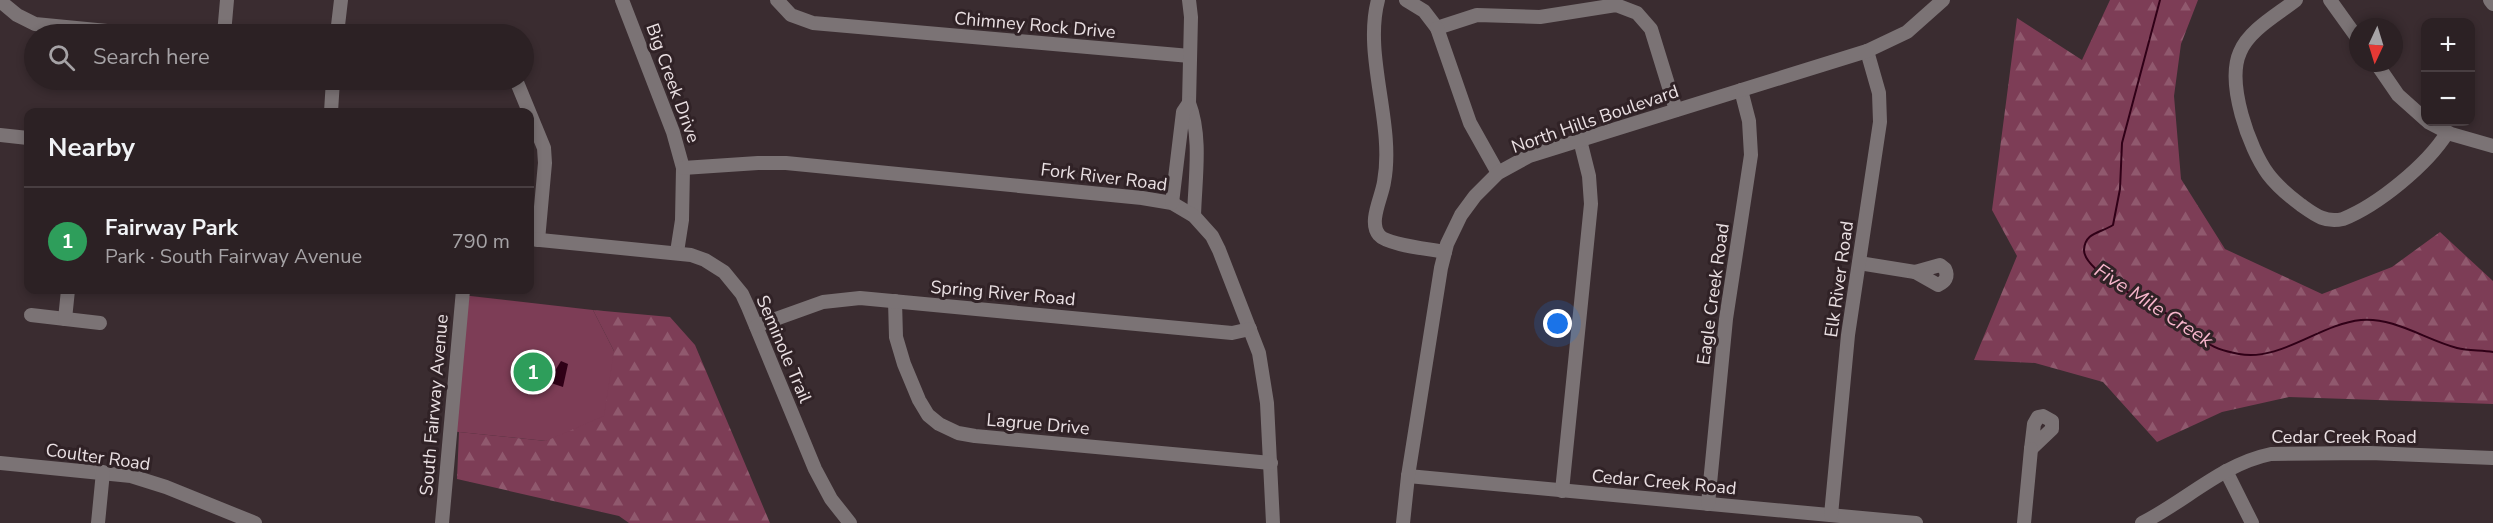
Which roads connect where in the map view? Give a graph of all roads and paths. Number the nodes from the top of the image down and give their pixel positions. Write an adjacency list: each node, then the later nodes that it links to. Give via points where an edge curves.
1 (227, 0): 15 (street)
2 (341, 0): 16 (street)
3 (622, 0): 37 (street, Big Creek Drive)
4 (777, 0): 20 (street, Chimney Rock Drive, via 791,15 813,23)
5 (1189, 0): 20 (street)
6 (1378, 0): 43 (street, via 1377,61 1387,141 1385,178 1375,227 1380,236 1390,241)
7 (1406, 0): 18 (street, via 1424,10)
8 (1943, 0): 19 (street, North Hills Boulevard, via 1907,32)
9 (2296, 0): 32 (street, via 2248,39 2235,72 2236,91 2253,146 2264,168 2286,193 2318,217 2343,219 2392,190)
10 (2330, 0): 17 (street)
11 (2490, 0): 13 (street)
12 (0, 1): 14 (street)
13 (2493, 4)
14 (35, 24)
15 (225, 24)
16 (339, 24)
17 (2349, 26)
18 (1437, 28): 28 (street, via 1477,15 1540,17 1607,5 1624,6 1637,13 1651,29); 38 (street, via 1473,133)
19 (1867, 51): 24 (street, North Hills Boulevard); 44 (street, Elk River Road, via 1879,93 1880,122)
20 (1190, 56): 25 (street)
21 (2382, 72): 29 (street, via 2398,95)
22 (332, 90): 26 (street)
23 (520, 90): 27 (street)
24 (1741, 90): 28 (street, North Hills Boulevard); 62 (street, Eagle Creek Road, via 1749,121 1751,155 1726,320)
25 (1189, 103): 39 (street, via 1183,112); 40 (street, via 1196,146)
26 (331, 108)
27 (528, 108)
28 (1676, 110): 35 (street, North Hills Boulevard)
29 (2421, 116)
30 (534, 124): 41 (street, via 544,148 545,163)
31 (2436, 126): 32 (street)
32 (2448, 133): 36 (street)
33 (0, 135): 34 (street)
34 (24, 138)
35 (1580, 140): 38 (street, North Hills Boulevard, via 1529,156); 61 (street, via 1591,204)
36 (2493, 146)
37 (683, 168): 39 (street, Fork River Road, via 786,163); 42 (street, Big Creek Drive)
38 (1498, 173): 43 (street, North Hills Boulevard, via 1461,215)
39 (1172, 203): 40 (street, Fork River Road)
40 (1194, 216): 53 (street, Fork River Road, via 1219,250)
41 (534, 239): 42 (street, Seminole Trail)
42 (678, 252): 52 (street, Seminole Trail, via 705,260 724,272 742,294)
43 (1445, 252): 60 (street, North Hills Boulevard)
44 (1859, 263): 45 (street); 63 (street, Elk River Road)
45 (1915, 272)
46 (68, 294): 50 (street)
47 (463, 294): 66 (street, South Fairway Avenue)
48 (895, 301): 52 (street, Spring River Road, via 860,298 823,302); 53 (street, Spring River Road, via 1232,333); 57 (street, Lagrue Drive, via 896,337 914,390 928,415 948,430 975,436)
49 (31, 315): 50 (street)
50 (66, 319): 51 (street)
51 (100, 322)
52 (756, 326): 67 (street, Seminole Trail, via 821,482)
53 (1250, 329): 57 (street, Fork River Road, via 1266,388)
54 (2031, 449): 71 (street)
55 (2493, 458): 58 (street, Cedar Creek Road, via 2289,453 2256,457)
56 (0, 463): 59 (street, Coulter Road)
57 (1271, 463): 68 (street, Fork River Road)
58 (2226, 471): 72 (street, Cedar Creek Road); 73 (street)
59 (103, 472): 64 (street, Coulter Road, via 166,487); 65 (street)
60 (1408, 476): 61 (street, Cedar Creek Road); 69 (street, North Hills Boulevard)
61 (1562, 490): 62 (street, Cedar Creek Road)
62 (1708, 504): 63 (street, Cedar Creek Road)
63 (1831, 515): 70 (street, Cedar Creek Road)
64 (251, 522)
65 (98, 523)
66 (442, 523)
67 (850, 523)
68 (1273, 523)
69 (1403, 523)
70 (1916, 523)
71 (2024, 523)
72 (2142, 523)
73 (2252, 523)

